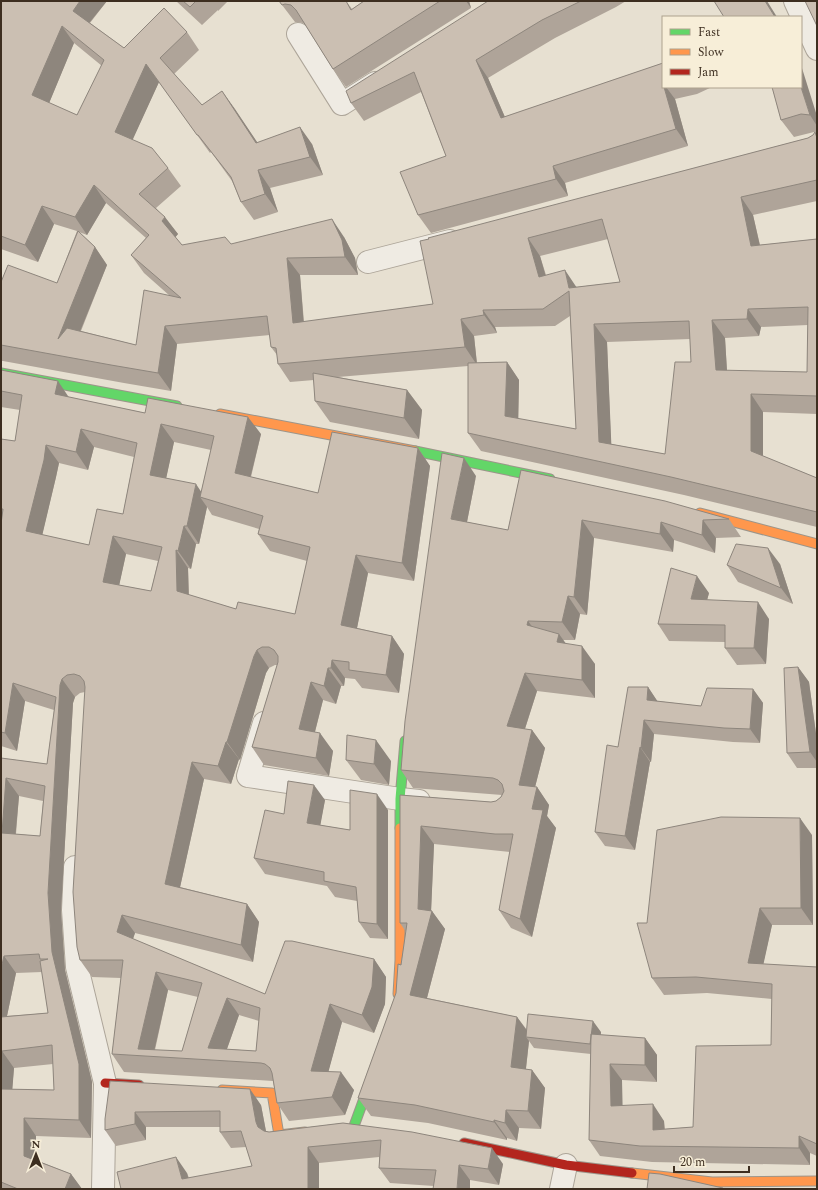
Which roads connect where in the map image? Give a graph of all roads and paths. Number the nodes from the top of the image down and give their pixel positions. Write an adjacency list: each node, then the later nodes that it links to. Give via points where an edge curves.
1 (795, 1): 3 (street)
2 (802, 16): 5 (street)
3 (802, 16)
4 (298, 34): 6 (street, via 342,104)
5 (817, 49)
6 (389, 75)
7 (469, 236): 8 (street)
8 (368, 262)
9 (1, 373): 10 (street)
10 (188, 408)
11 (211, 412): 12 (street)
12 (559, 481)
13 (689, 510): 14 (street)
14 (817, 544)
15 (269, 708): 17 (street, via 248,776)
16 (406, 730): 17 (street)
17 (400, 799): 18 (street); 20 (street, via 400,960)
18 (437, 803)
19 (76, 847): 22 (street, via 73,910 77,967)
20 (397, 999)
21 (376, 1066): 25 (street)
22 (105, 1083): 23 (street); 31 (street)
23 (144, 1085)
24 (216, 1089): 26 (street, via 272,1093 279,1135)
25 (354, 1127)
26 (317, 1130)
27 (454, 1141): 28 (street)
28 (566, 1165): 30 (street, via 712,1182); 32 (street)
29 (817, 1170): 30 (street)
30 (817, 1182)
31 (103, 1189)
32 (561, 1189)

